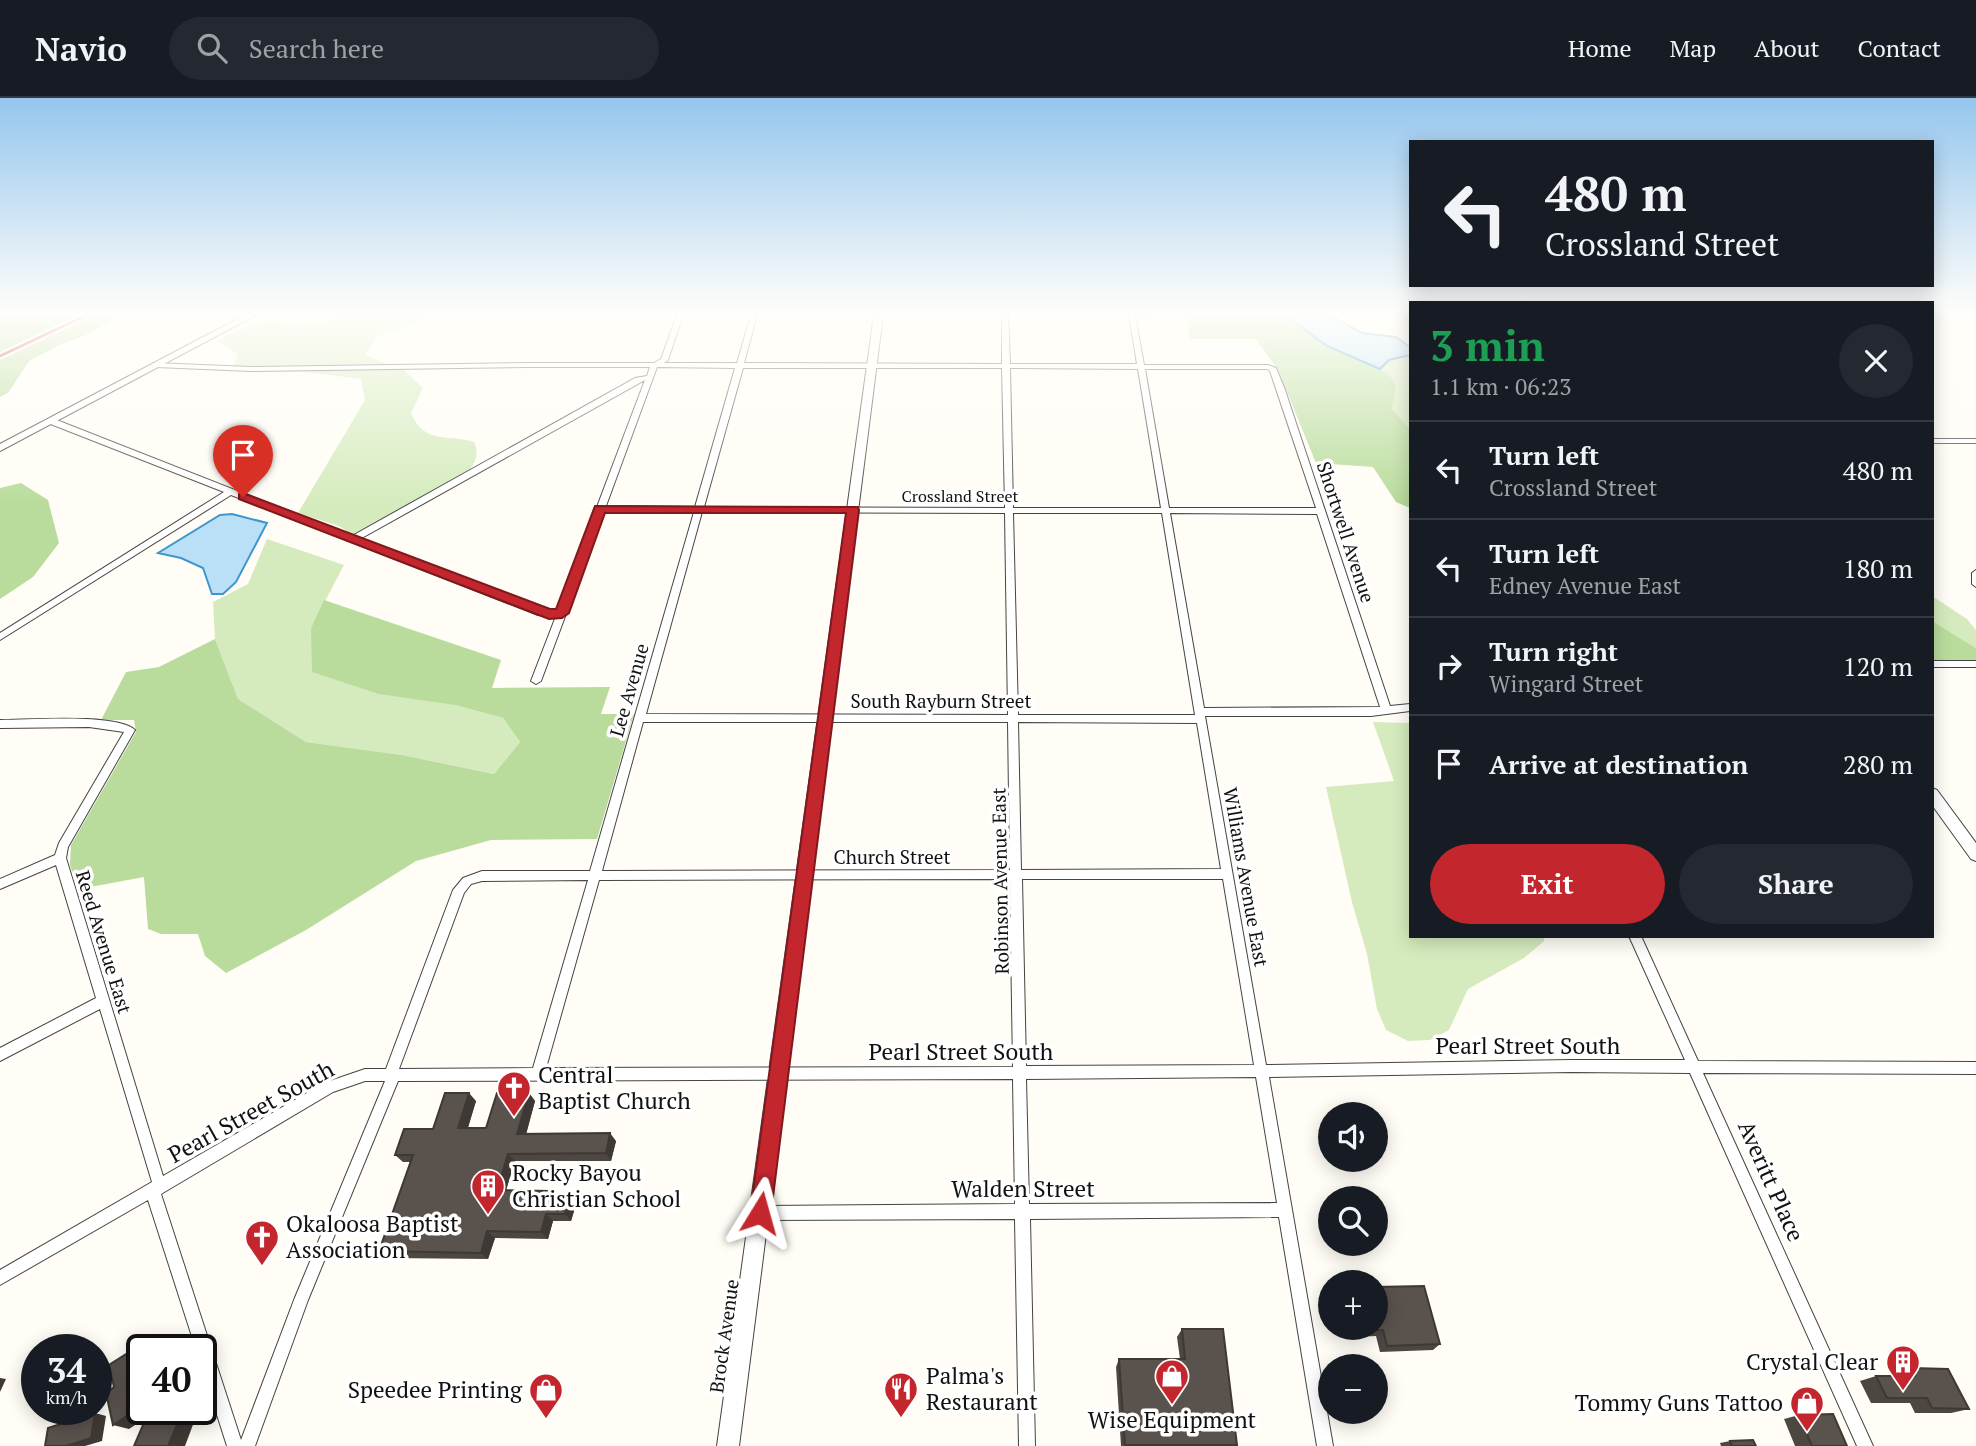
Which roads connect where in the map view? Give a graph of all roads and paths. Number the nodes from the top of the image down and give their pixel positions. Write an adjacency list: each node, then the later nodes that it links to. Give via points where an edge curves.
1 (650, 377): 14 (street)
2 (132, 378): 9 (street)
3 (646, 378): 20 (street)
4 (737, 378): 15 (street, Lee Avenue)
5 (871, 378): 16 (street, Brock Avenue)
6 (1006, 378): 17 (street, Robinson Avenue East)
7 (1142, 378): 18 (street, Williams Avenue East)
8 (1276, 378): 19 (street, Shortwell Avenue)
9 (51, 421): 12 (street); 13 (street)
10 (1934, 441): 11 (street)
11 (1976, 441)
12 (0, 448)
13 (230, 492): 20 (street); 24 (street)
14 (600, 509): 15 (street, Crossland Street); 23 (street)
15 (698, 509): 16 (street, Crossland Street); 31 (street, Lee Avenue)
16 (853, 510): 17 (street, Crossland Street); 32 (street, Brock Avenue)
17 (1010, 510): 18 (street, Crossland Street); 33 (street, Robinson Avenue East)
18 (1164, 510): 19 (street, Crossland Street); 30 (street, Williams Avenue East)
19 (1321, 511): 29 (street, Shortwell Avenue)
20 (352, 539): 23 (street, via 541,613)
21 (1976, 573): 22 (street)
22 (1976, 584)
23 (562, 613): 27 (street)
24 (0, 637)
25 (1934, 664): 26 (street)
26 (1976, 664)
27 (536, 681)
28 (1409, 708): 29 (street, South Rayburn Street)
29 (1386, 709): 30 (street, South Rayburn Street)
30 (1201, 715): 33 (street, South Rayburn Street); 40 (street, Williams Avenue East)
31 (639, 718): 32 (street, South Rayburn Street); 39 (street, Lee Avenue)
32 (825, 719): 33 (street, South Rayburn Street); 41 (street, Brock Avenue)
33 (1014, 719): 38 (street, Robinson Avenue East)
34 (0, 724): 37 (street, Reed Avenue East, via 119,725 130,733)
35 (1934, 797): 36 (street)
36 (1976, 855)
37 (60, 858): 42 (street); 44 (street, Reed Avenue East)
38 (1017, 873): 40 (street, Church Street); 41 (street, Church Street); 49 (street, Robinson Avenue East)
39 (595, 874): 41 (street, Church Street); 51 (street, Lee Avenue); 52 (street, Church Street, via 487,875 459,890)
40 (1228, 874): 48 (street, Williams Avenue East)
41 (805, 876): 50 (street, Brock Avenue)
42 (0, 884)
43 (1636, 938): 46 (street, Averitt Place)
44 (103, 1001): 45 (street); 53 (street, Reed Avenue East)
45 (0, 1055)
46 (1694, 1067): 47 (street, Pearl Street South); 48 (street, Pearl Street South); 63 (street, Averitt Place)
47 (1976, 1068)
48 (1262, 1070): 49 (street, Pearl Street South); 54 (street, Williams Avenue East)
49 (1020, 1072): 50 (street, Pearl Street South); 55 (street, Robinson Avenue East)
50 (779, 1074): 51 (street, Pearl Street South); 56 (street, Brock Avenue)
51 (538, 1075): 52 (street, Pearl Street South)
52 (391, 1077): 53 (street, Pearl Street South, via 365,1075 329,1087); 59 (street)
53 (156, 1189): 57 (street, Pearl Street South); 58 (street, Reed Avenue East)
54 (1285, 1210): 55 (street, Walden Street); 62 (street, Williams Avenue East)
55 (1023, 1212): 56 (street, Walden Street); 61 (street, Robinson Avenue East)
56 (760, 1213): 60 (street, Brock Avenue)
57 (0, 1278)
58 (235, 1446)
59 (247, 1446)
60 (728, 1446)
61 (1027, 1446)
62 (1325, 1446)
63 (1865, 1446)

